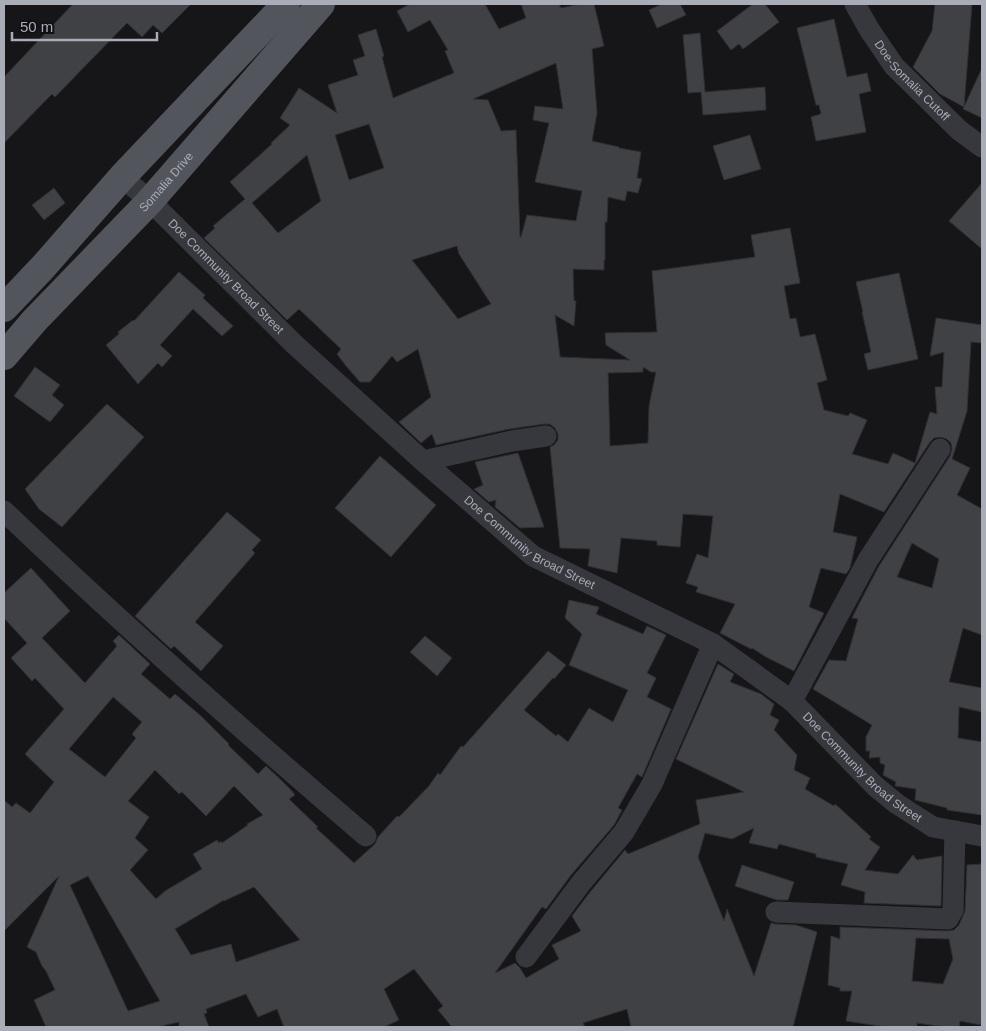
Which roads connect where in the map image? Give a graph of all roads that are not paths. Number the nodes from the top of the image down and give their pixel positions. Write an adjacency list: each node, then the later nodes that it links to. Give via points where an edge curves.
1 (286, 4): 5 (main road)
2 (321, 4): 6 (main road, Somalia Drive)
3 (854, 4): 4 (street, Doe-Somalia Cutoff, via 894,66 959,130)
4 (982, 147)
5 (122, 177): 6 (street, Doe Community Broad Street); 7 (main road)
6 (150, 201): 8 (main road, Somalia Drive); 11 (street, Doe Community Broad Street, via 294,344)
7 (4, 308)
8 (4, 356)
9 (546, 436): 11 (street)
10 (940, 449): 14 (street, via 868,560)
11 (423, 461): 13 (street, Doe Community Broad Street, via 533,556)
12 (4, 512): 16 (street, via 152,650)
13 (714, 644): 14 (street, Doe Community Broad Street); 19 (street, via 652,784 624,832)
14 (792, 701): 15 (street, Doe Community Broad Street, via 875,786 897,804 933,827)
15 (954, 830): 17 (street, Doe Community Broad Street); 18 (street, via 952,910 948,919)
16 (366, 836)
17 (982, 836)
18 (776, 912)
19 (526, 957)

